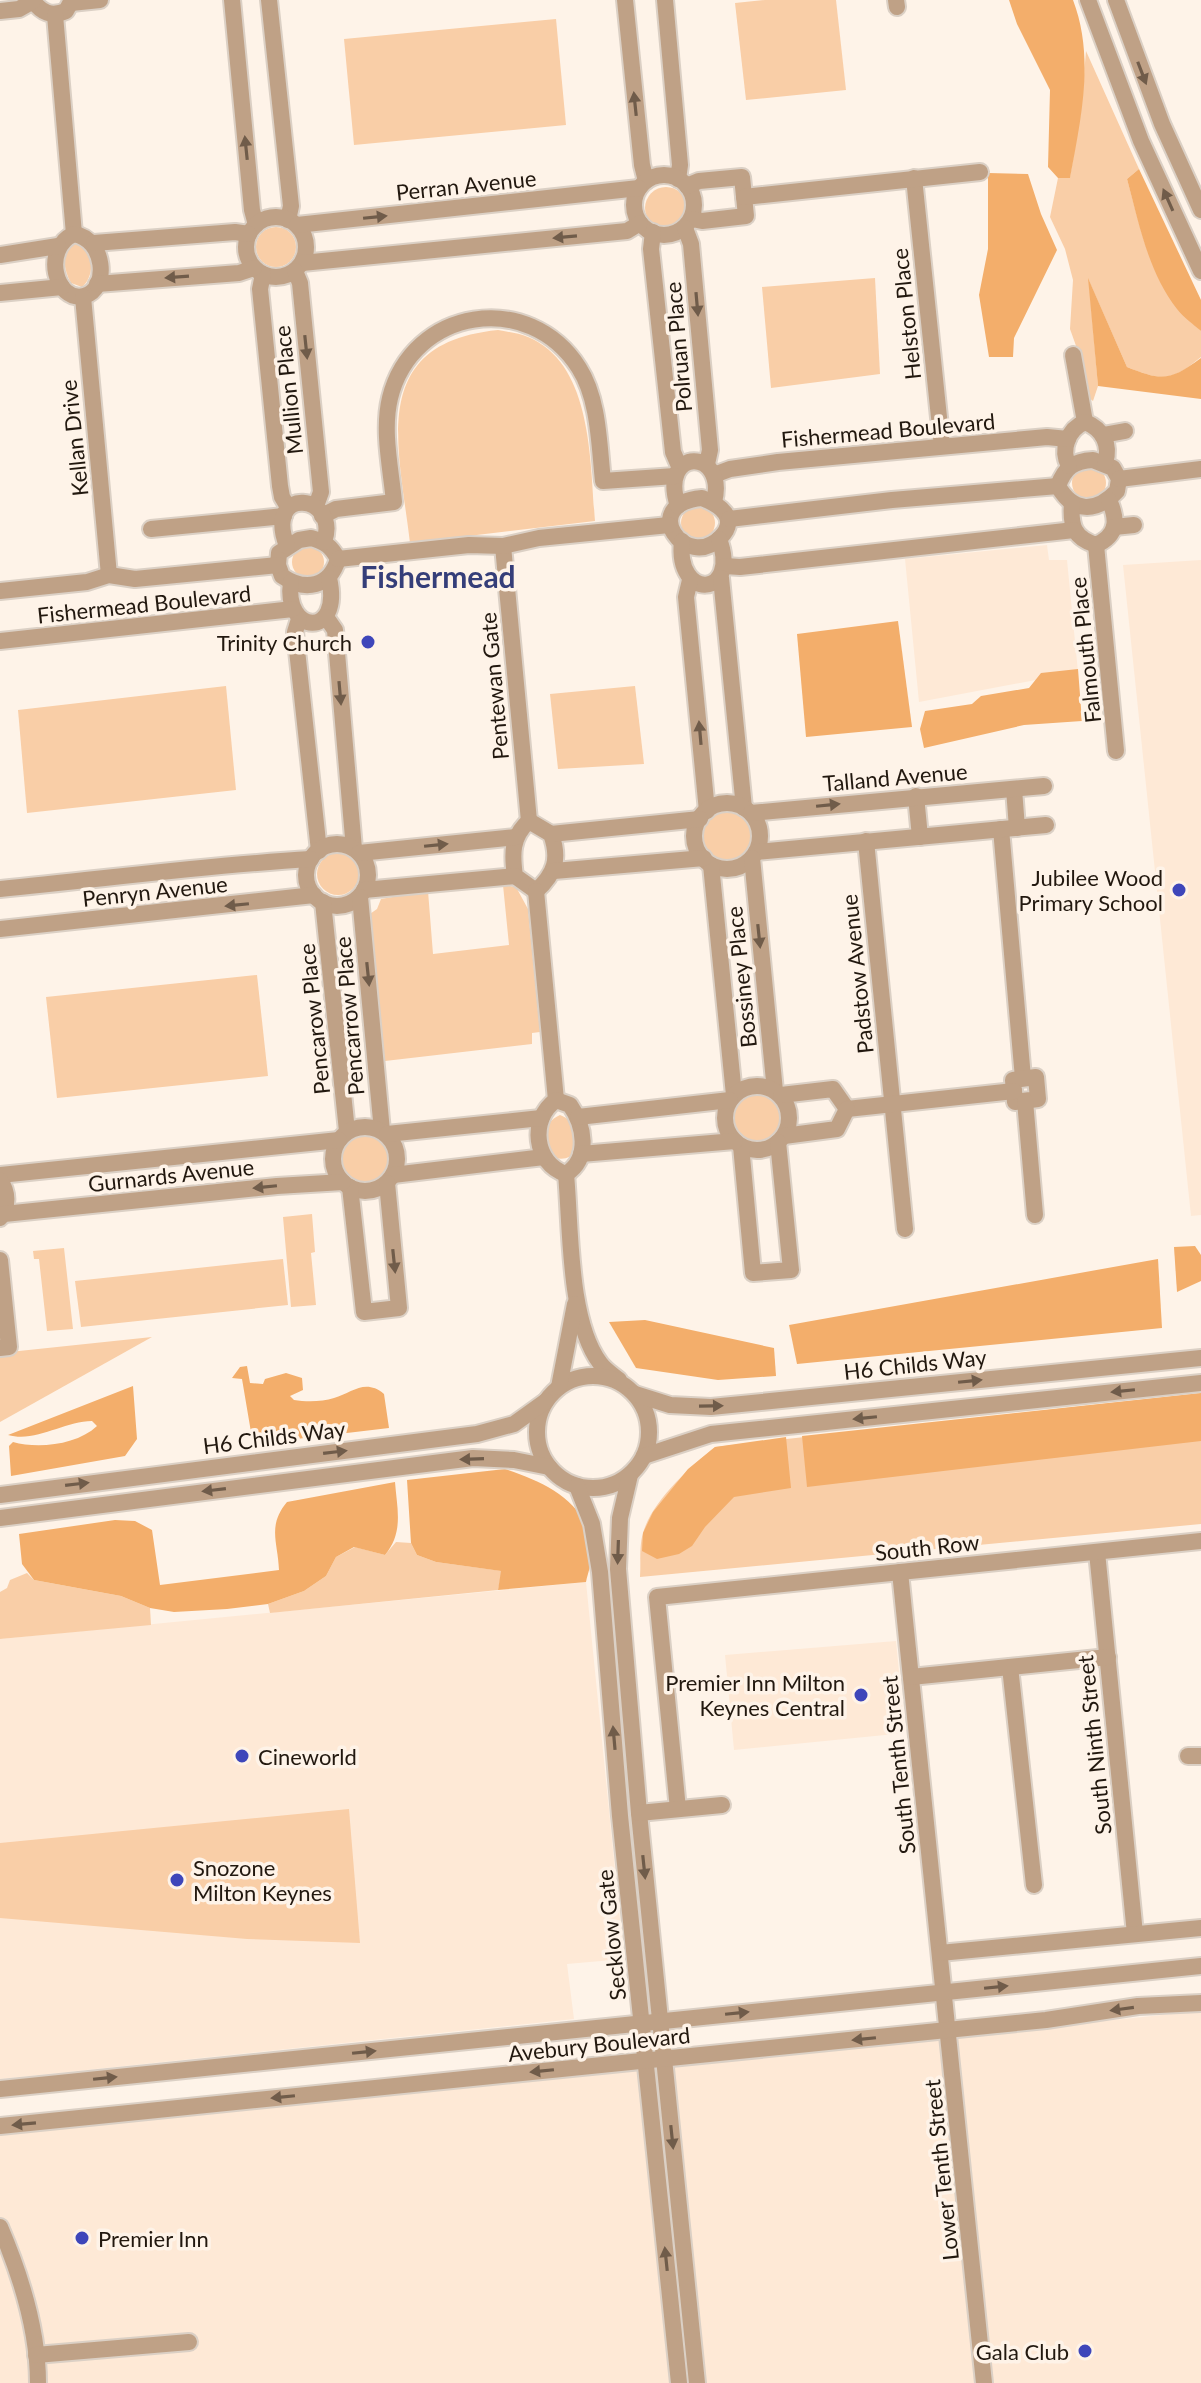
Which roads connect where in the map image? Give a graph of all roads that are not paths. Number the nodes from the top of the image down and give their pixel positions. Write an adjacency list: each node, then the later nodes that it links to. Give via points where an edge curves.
1 (100, 0): 9 (street)
2 (232, 0): 21 (street, one-way to 2)
3 (269, 0): 18 (street)
4 (625, 0): 15 (street, one-way to 4)
5 (665, 0): 14 (street)
6 (1088, 0): 28 (street, one-way to 6, via 1141,141)
7 (1116, 0): 17 (street, one-way to 17)
8 (33, 1): 10 (street); 11 (street, via 42,12)
9 (72, 1): 11 (street)
10 (0, 11)
11 (55, 15): 22 (street)
12 (980, 172): 13 (street)
13 (914, 178): 16 (street); 38 (street, Helston Place)
14 (683, 182): 15 (street, via 666,175); 16 (street, via 742,177); 19 (street, via 694,208)
15 (642, 185): 18 (street, Perran Avenue, one-way to 15); 20 (street, via 634,205)
16 (744, 197): 19 (street, via 746,216)
17 (1201, 210)
18 (292, 223): 21 (street, via 267,219); 26 (street, via 305,238)
19 (688, 224): 20 (street, via 664,235); 42 (street, Polruan Place, one-way to 42)
20 (646, 228): 26 (street, one-way to 26); 43 (street, Polruan Place)
21 (252, 230): 23 (street); 27 (street, via 247,256)
22 (74, 234): 23 (street); 24 (street)
23 (94, 243): 29 (street, via 100,256)
24 (58, 246): 25 (street); 30 (street, via 54,259)
25 (0, 255)
26 (298, 267): 27 (street, via 273,277); 51 (street, Mullion Place, one-way to 51)
27 (259, 271): 29 (street, one-way to 29); 50 (street, Mullion Place)
28 (1201, 271)
29 (97, 284): 32 (street)
30 (62, 287): 31 (street); 32 (street)
31 (0, 293)
32 (83, 297): 67 (street, Kellan Drive)
33 (1073, 355): 34 (street)
34 (1085, 422): 36 (street); 37 (street, via 1074,427)
35 (1125, 431): 36 (street)
36 (1103, 435): 39 (street)
37 (1068, 439): 38 (street, Fishermead Boulevard); 40 (street)
38 (942, 446): 42 (street, Fishermead Boulevard)
39 (1105, 463): 40 (street, via 1079,461); 44 (street)
40 (1069, 466): 45 (street)
41 (1201, 469): 44 (street)
42 (710, 470): 43 (street, Fishermead Boulevard, via 687,461); 47 (street, Polruan Place, via 717,491)
43 (677, 471): 49 (street, Polruan Place); 51 (street, Fishermead Boulevard, via 603,481 589,388 569,354 523,323 480,317 434,335 399,375 387,412 394,502)
44 (1119, 479): 46 (street)
45 (1058, 486): 48 (street); 52 (street)
46 (1109, 500): 48 (street, via 1099,506); 55 (street)
47 (714, 502): 49 (street, via 689,499); 52 (street)
48 (1072, 503): 57 (street)
49 (678, 506): 53 (street)
50 (286, 511): 51 (street, via 307,501); 56 (street); 62 (street, Mullion Place)
51 (319, 511): 60 (street, Mullion Place, via 327,533)
52 (729, 519): 58 (street)
53 (669, 525): 59 (street); 63 (street)
54 (1134, 525): 55 (street)
55 (1114, 527): 61 (street, via 1108,540)
56 (151, 529)
57 (1074, 530): 61 (street, via 1083,541); 66 (street)
58 (719, 539): 59 (street, via 694,547); 66 (street)
59 (682, 541): 69 (street, via 680,555)
60 (324, 542): 62 (street, via 311,538); 64 (street)
61 (1096, 545): 75 (street, Falmouth Place)
62 (287, 546): 65 (street, Fishermead Boulevard, via 279,553)
63 (503, 546): 64 (street); 81 (street, Pentewan Gate)
64 (338, 559): 68 (street)
65 (278, 565): 67 (street, Fishermead Boulevard, via 135,579); 70 (street, Fishermead Boulevard)
66 (723, 572): 69 (street, via 712,583); 79 (street)
67 (109, 575): 71 (street, Fishermead Boulevard)
68 (329, 578): 70 (street, via 318,585); 73 (street, via 331,610)
69 (690, 580): 80 (street, one-way to 69, via 686,597)
70 (291, 582): 72 (street)
71 (0, 591)
72 (296, 614): 73 (street, Fishermead Boulevard, via 309,623); 74 (street, Fishermead Boulevard); 89 (street)
73 (326, 617): 88 (street, one-way to 88, via 335,630)
74 (0, 641)
75 (1116, 751)
76 (1044, 786): 77 (street, Talland Avenue)
77 (1014, 789): 78 (street, Talland Avenue); 83 (street)
78 (916, 796): 79 (street, Talland Avenue, one-way to 78); 86 (street)
79 (748, 810): 80 (street, via 725,803); 90 (street, via 760,832)
80 (703, 815): 84 (street); 91 (street, via 695,839)
81 (529, 821): 84 (street); 85 (street)
82 (1046, 825): 83 (street)
83 (1009, 828): 86 (street); 99 (street)
84 (551, 834): 92 (street)
85 (516, 837): 88 (street, one-way to 85); 93 (street)
86 (920, 837): 87 (street)
87 (866, 841): 90 (street); 103 (street, Padstow Avenue)
88 (356, 851): 89 (street, via 336,845); 96 (street, via 368,871)
89 (315, 855): 94 (street, Penryn Avenue); 97 (street, via 307,878)
90 (754, 855): 91 (street, via 732,869); 100 (street, Bossiney Place, one-way to 100)
91 (707, 862): 92 (street); 101 (street, Bossiney Place)
92 (554, 871): 95 (street)
93 (515, 876): 95 (street); 96 (street)
94 (0, 889)
95 (536, 891): 102 (street)
96 (362, 894): 97 (street, via 342,906); 107 (street, Pencarrow Place, one-way to 107)
97 (318, 899): 98 (street, Penryn Avenue, one-way to 98); 108 (street, Pencarow Place)
98 (0, 929)
99 (1021, 1090): 103 (street); 117 (street)
100 (778, 1093): 101 (street, via 754,1085); 104 (street, via 833,1089); 109 (street, via 790,1115)
101 (732, 1097): 105 (street); 110 (street, via 726,1126)
102 (556, 1100): 105 (street, via 570,1105); 106 (street)
103 (892, 1103): 104 (street); 119 (street, Padstow Avenue)
104 (847, 1109): 109 (street, via 837,1129)
105 (578, 1117): 111 (street)
106 (541, 1118): 107 (street); 112 (street, via 538,1133)
107 (384, 1133): 108 (street, via 365,1126); 115 (street, via 397,1153)
108 (343, 1136): 114 (street, Gurnards Avenue); 116 (street, via 333,1157 337,1175)
109 (781, 1139): 110 (street, via 760,1150); 110 (street, via 791,1270 753,1273)
110 (738, 1144): 111 (street)
111 (581, 1154): 113 (street)
112 (544, 1157): 113 (street); 115 (street)
113 (566, 1174): 121 (street)
114 (0, 1178): 118 (street, via 6,1192)
115 (390, 1179): 116 (street, via 369,1191); 116 (street, one-way to 116, via 399,1308 376,1311 364,1312)
116 (346, 1184): 118 (street, Gurnards Avenue, one-way to 118, via 277,1186)
117 (1035, 1215)
118 (2, 1216)
119 (905, 1229)
120 (0, 1260): 122 (street, via 9,1347)
121 (576, 1298): 125 (street); 126 (street, via 601,1365)
122 (0, 1348)
123 (1201, 1358): 126 (street, H6 Childs Way, one-way to 123, via 670,1405 711,1407)
124 (1201, 1383): 128 (street, one-way to 128, via 711,1434)
125 (559, 1387): 126 (street, via 583,1377 605,1377); 127 (street)
126 (629, 1389): 128 (street, via 646,1413 649,1437)
127 (546, 1401): 129 (street, via 538,1420 538,1443); 132 (street, H6 Childs Way, one-way to 127, via 477,1434 514,1424)
128 (644, 1456): 130 (street)
129 (549, 1467): 131 (street); 133 (street, H6 Childs Way, one-way to 133, via 473,1458)
130 (630, 1475): 131 (street, via 605,1486); 142 (street, Secklow Gate, one-way to 142, via 620,1518 618,1569)
131 (577, 1486): 150 (street, Secklow Gate, one-way to 131, via 620,1816 600,1572 592,1524)
132 (0, 1495)
133 (0, 1518)
134 (1201, 1541): 135 (street, South Row)
135 (1097, 1552): 136 (street, South Row); 137 (street, South Ninth Street)
136 (900, 1572): 139 (street, South Tenth Street); 141 (street, South Row, via 657,1597)
137 (1108, 1657): 138 (street); 145 (street, South Ninth Street)
138 (1010, 1667): 139 (street); 143 (street)
139 (911, 1677): 146 (street, South Tenth Street)
140 (722, 1805): 141 (street)
141 (678, 1809): 142 (street)
142 (639, 1813): 150 (street, Secklow Gate, one-way to 150)
143 (1034, 1885)
144 (1201, 1928): 145 (street)
145 (1135, 1934): 146 (street)
146 (940, 1953): 148 (street, Lower Tenth Street)
147 (1201, 1966): 148 (street, Avebury Boulevard, one-way to 147)
148 (945, 1992): 150 (street, Avebury Boulevard, one-way to 148); 151 (street, Lower Tenth Street)
149 (1201, 2003): 151 (street, Avebury Boulevard, one-way to 151)
150 (651, 2021): 152 (street); 153 (street, Avebury Boulevard, one-way to 150)
151 (948, 2030): 152 (street, Avebury Boulevard, one-way to 152); 161 (street, Lower Tenth Street)
152 (656, 2060): 154 (street, Avebury Boulevard, one-way to 154); 159 (street, one-way to 152); 160 (street, one-way to 160)
153 (0, 2089)
154 (0, 2126)
155 (0, 2227): 157 (street, via 25,2295)
156 (189, 2342): 157 (street)
157 (36, 2355): 158 (street)
158 (38, 2383)
159 (679, 2383)
160 (697, 2383)
161 (984, 2383)

